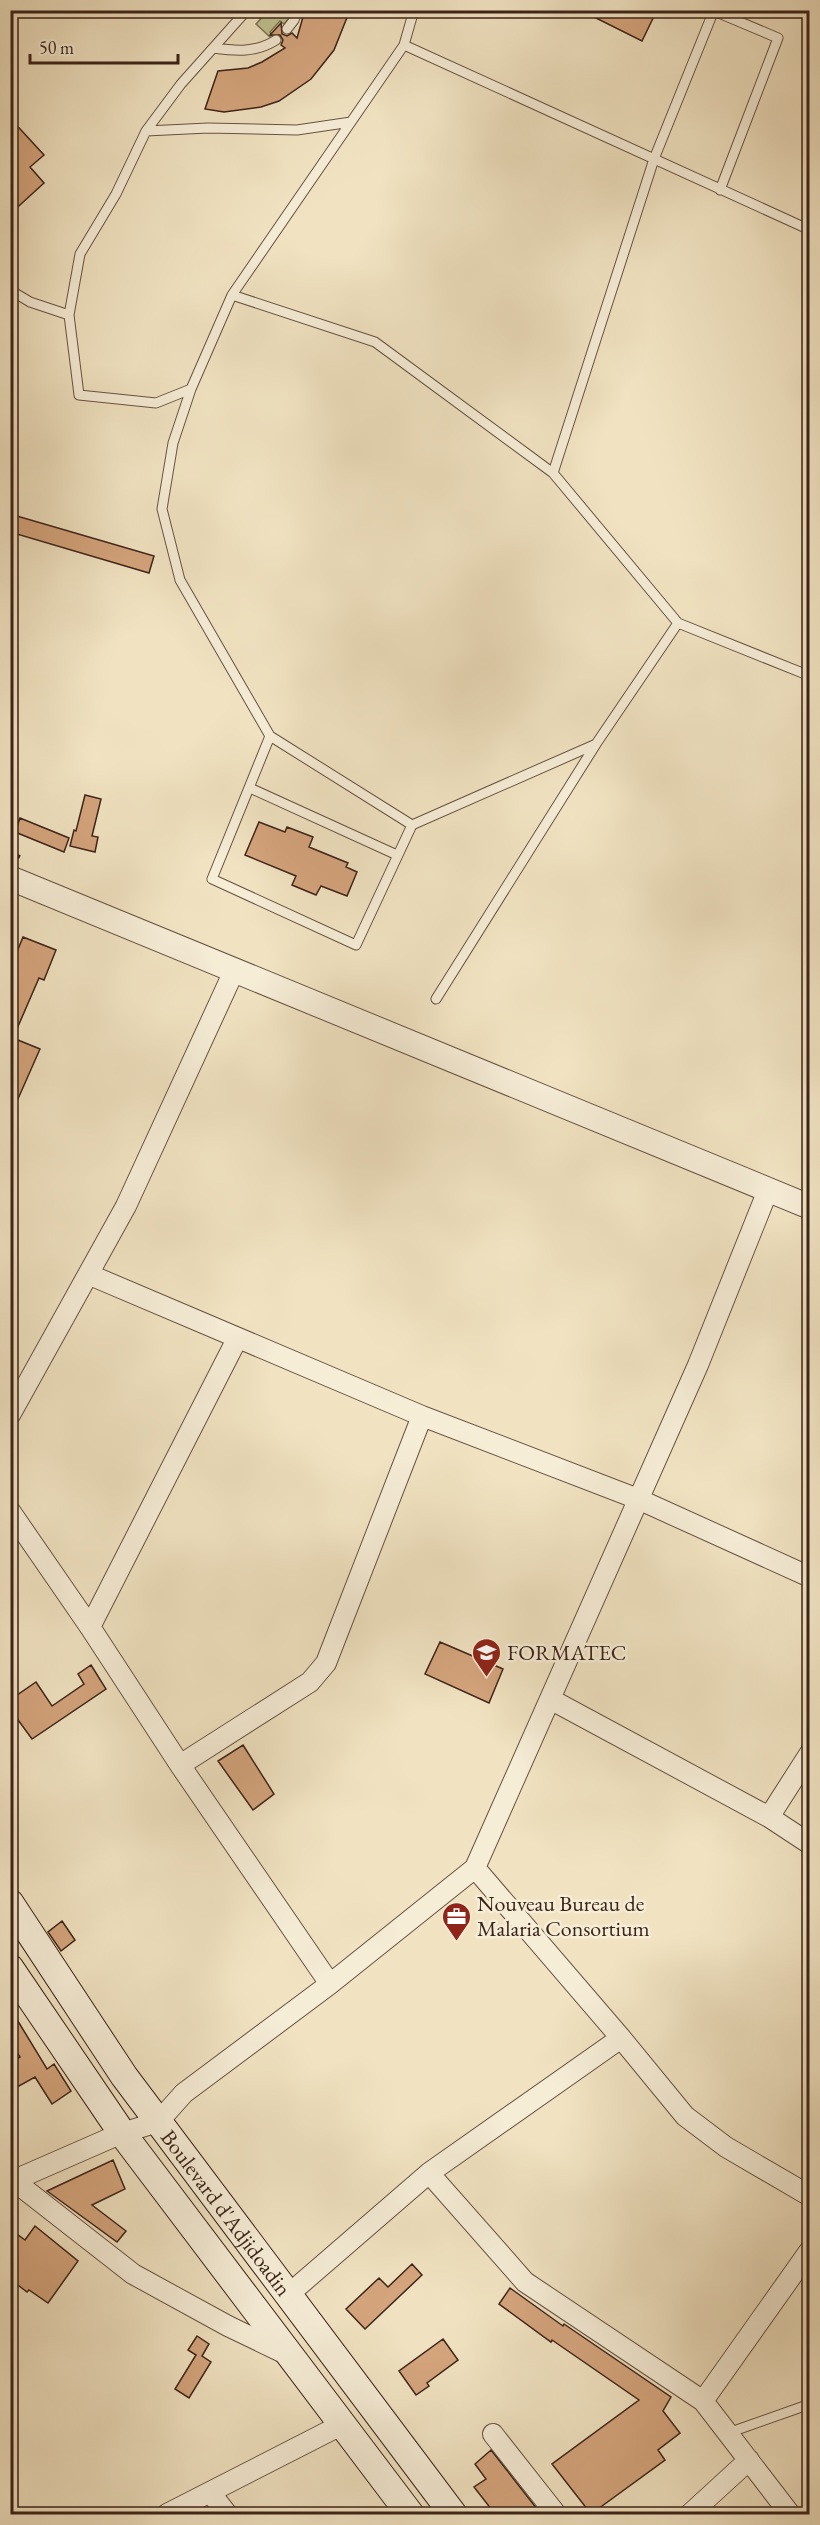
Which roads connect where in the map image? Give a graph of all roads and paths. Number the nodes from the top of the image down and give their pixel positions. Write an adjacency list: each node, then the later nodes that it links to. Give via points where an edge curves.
1 (247, 10): 8 (lane)
2 (298, 10): 5 (lane)
3 (414, 10): 7 (lane)
4 (714, 11): 11 (lane); 12 (lane, via 778,38)
5 (287, 28)
6 (276, 40): 8 (lane, via 242,52)
7 (404, 45): 9 (lane); 11 (lane)
8 (213, 48): 10 (lane)
9 (351, 122): 10 (lane, via 297,130); 15 (lane)
10 (146, 131): 16 (lane, via 116,194 80,254)
11 (654, 159): 12 (lane); 18 (lane)
12 (720, 190): 13 (lane)
13 (810, 230)
14 (10, 290): 16 (lane, via 30,302)
15 (232, 295): 17 (lane); 18 (lane, via 375,342)
16 (69, 315): 17 (lane, via 79,395 156,404)
17 (191, 389): 21 (lane, via 172,443 162,509 180,580)
18 (552, 473): 19 (lane)
19 (678, 623): 20 (lane); 22 (lane)
20 (810, 676)
21 (270, 736): 23 (lane); 24 (lane)
22 (596, 744): 24 (lane); 28 (lane)
23 (250, 788): 25 (lane); 25 (lane, via 213,879 356,945)
24 (412, 825): 25 (lane)
25 (397, 855)
26 (10, 878): 27 (street)
27 (234, 971): 29 (street); 31 (street)
28 (436, 999)
29 (768, 1190): 30 (street); 35 (street, via 698,1365)
30 (810, 1207)
31 (90, 1275): 32 (street); 33 (street)
32 (237, 1339): 34 (street); 38 (street)
33 (10, 1415)
34 (422, 1416): 35 (street); 41 (street, via 326,1663 310,1682)
35 (638, 1498): 37 (street); 39 (street)
36 (10, 1510): 38 (street)
37 (810, 1577)
38 (90, 1627): 41 (street)
39 (550, 1699): 42 (street); 44 (street)
40 (810, 1753): 42 (street)
41 (180, 1765): 47 (street)
42 (769, 1818): 43 (street)
43 (810, 1844)
44 (475, 1868): 47 (street); 48 (street)
45 (10, 1903): 49 (main road, Boulevard d'Adjidoadin)
46 (10, 1968): 50 (main road, Boulevard d'Adjidoadin)
47 (330, 1984): 49 (street, via 184,2093)
48 (621, 2038): 51 (street); 53 (street, via 685,2116 726,2147)
49 (158, 2122): 50 (street); 55 (main road, Boulevard d'Adjidoadin)
50 (122, 2133): 52 (street); 56 (main road, Boulevard d'Adjidoadin)
51 (429, 2173): 55 (street); 57 (street, via 525,2282)
52 (12, 2182): 56 (street, via 133,2274)
53 (810, 2196)
54 (810, 2250): 57 (street)
55 (289, 2294): 67 (main road, Boulevard d'Adjidoadin)
56 (292, 2357): 59 (main road, Boulevard d'Adjidoadin)
57 (703, 2401): 61 (street)
58 (810, 2404): 61 (lane)
59 (343, 2424): 63 (street); 66 (main road, Boulevard d'Adjidoadin)
60 (493, 2433): 68 (street)
61 (728, 2433): 62 (street)
62 (749, 2460): 69 (street); 70 (street)
63 (210, 2492): 64 (street); 65 (street)
64 (166, 2514)
65 (227, 2514)
66 (410, 2514)
67 (453, 2514)
68 (556, 2514)
69 (690, 2514)
70 (790, 2514)

